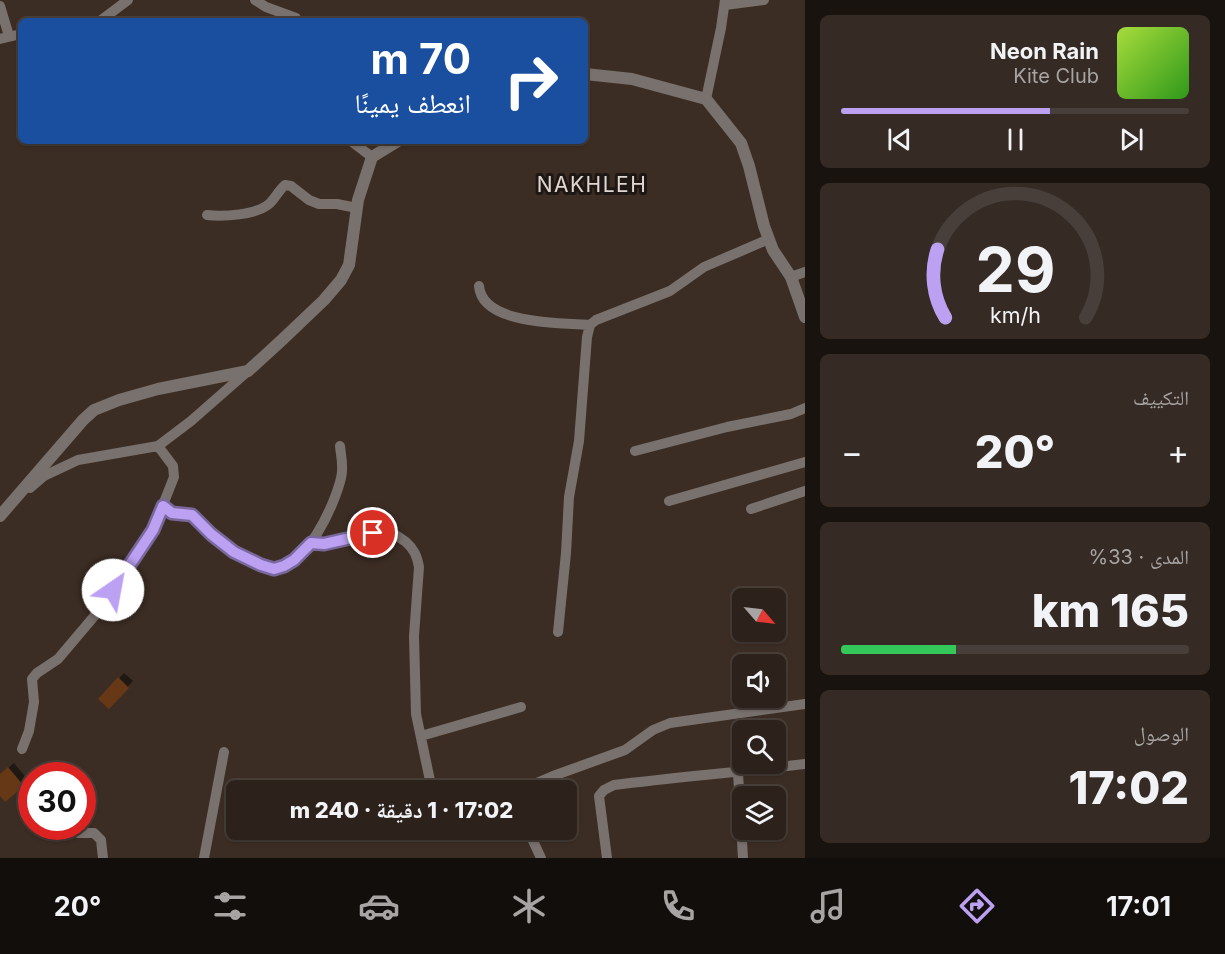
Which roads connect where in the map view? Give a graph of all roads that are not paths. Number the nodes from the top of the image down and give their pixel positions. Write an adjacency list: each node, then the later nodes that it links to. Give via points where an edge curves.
1 (128, 0): 6 (street)
2 (255, 0): 7 (street)
3 (764, 0): 4 (street)
4 (725, 3): 10 (street)
5 (0, 6): 8 (street)
6 (104, 18)
7 (296, 18)
8 (5, 37)
9 (588, 74): 10 (street, via 632,79)
10 (706, 99): 16 (street, via 741,143)
11 (355, 144): 13 (street)
12 (393, 144): 13 (street)
13 (372, 157): 14 (street)
14 (357, 208): 15 (street, via 319,204 285,185 269,204 257,211 220,217); 22 (street, via 349,265 341,280)
15 (207, 215)
16 (769, 239): 18 (street); 21 (street, via 704,267 670,291)
17 (805, 272): 18 (street)
18 (791, 277): 20 (street)
19 (479, 286): 21 (street, via 486,302 502,314)
20 (805, 317)
21 (590, 325): 35 (street, via 579,441 569,497)
22 (248, 371): 24 (street); 29 (street, via 158,388 94,410)
23 (805, 408): 26 (street)
24 (158, 446): 29 (street, via 78,460 44,476); 31 (street, via 173,466 174,477)
25 (340, 446): 34 (street, via 341,478)
26 (635, 451)
27 (805, 462): 30 (street)
28 (805, 491): 32 (street)
29 (16, 498): 33 (street)
30 (669, 501)
31 (163, 506): 34 (street, via 172,513 192,515 234,552 274,569 294,560); 39 (street, via 153,530 102,607 58,659 32,679 33,712)
32 (752, 509)
33 (0, 516)
34 (311, 543): 38 (street, via 324,544 386,531 398,536 417,556 414,636 416,714)
35 (558, 632)
36 (805, 704): 46 (street, via 670,723 625,750)
37 (521, 707): 38 (street)
38 (421, 736): 45 (street)
39 (21, 749)
40 (224, 752): 50 (street)
41 (805, 764): 42 (street)
42 (786, 767)
43 (732, 773): 52 (street, via 614,785 604,790 599,796)
44 (738, 774): 53 (street)
45 (430, 780)
46 (544, 780)
47 (96, 835): 49 (street, via 101,840)
48 (533, 840): 51 (street)
49 (103, 858)
50 (204, 858)
51 (541, 858)
52 (607, 858)
53 (743, 858)

